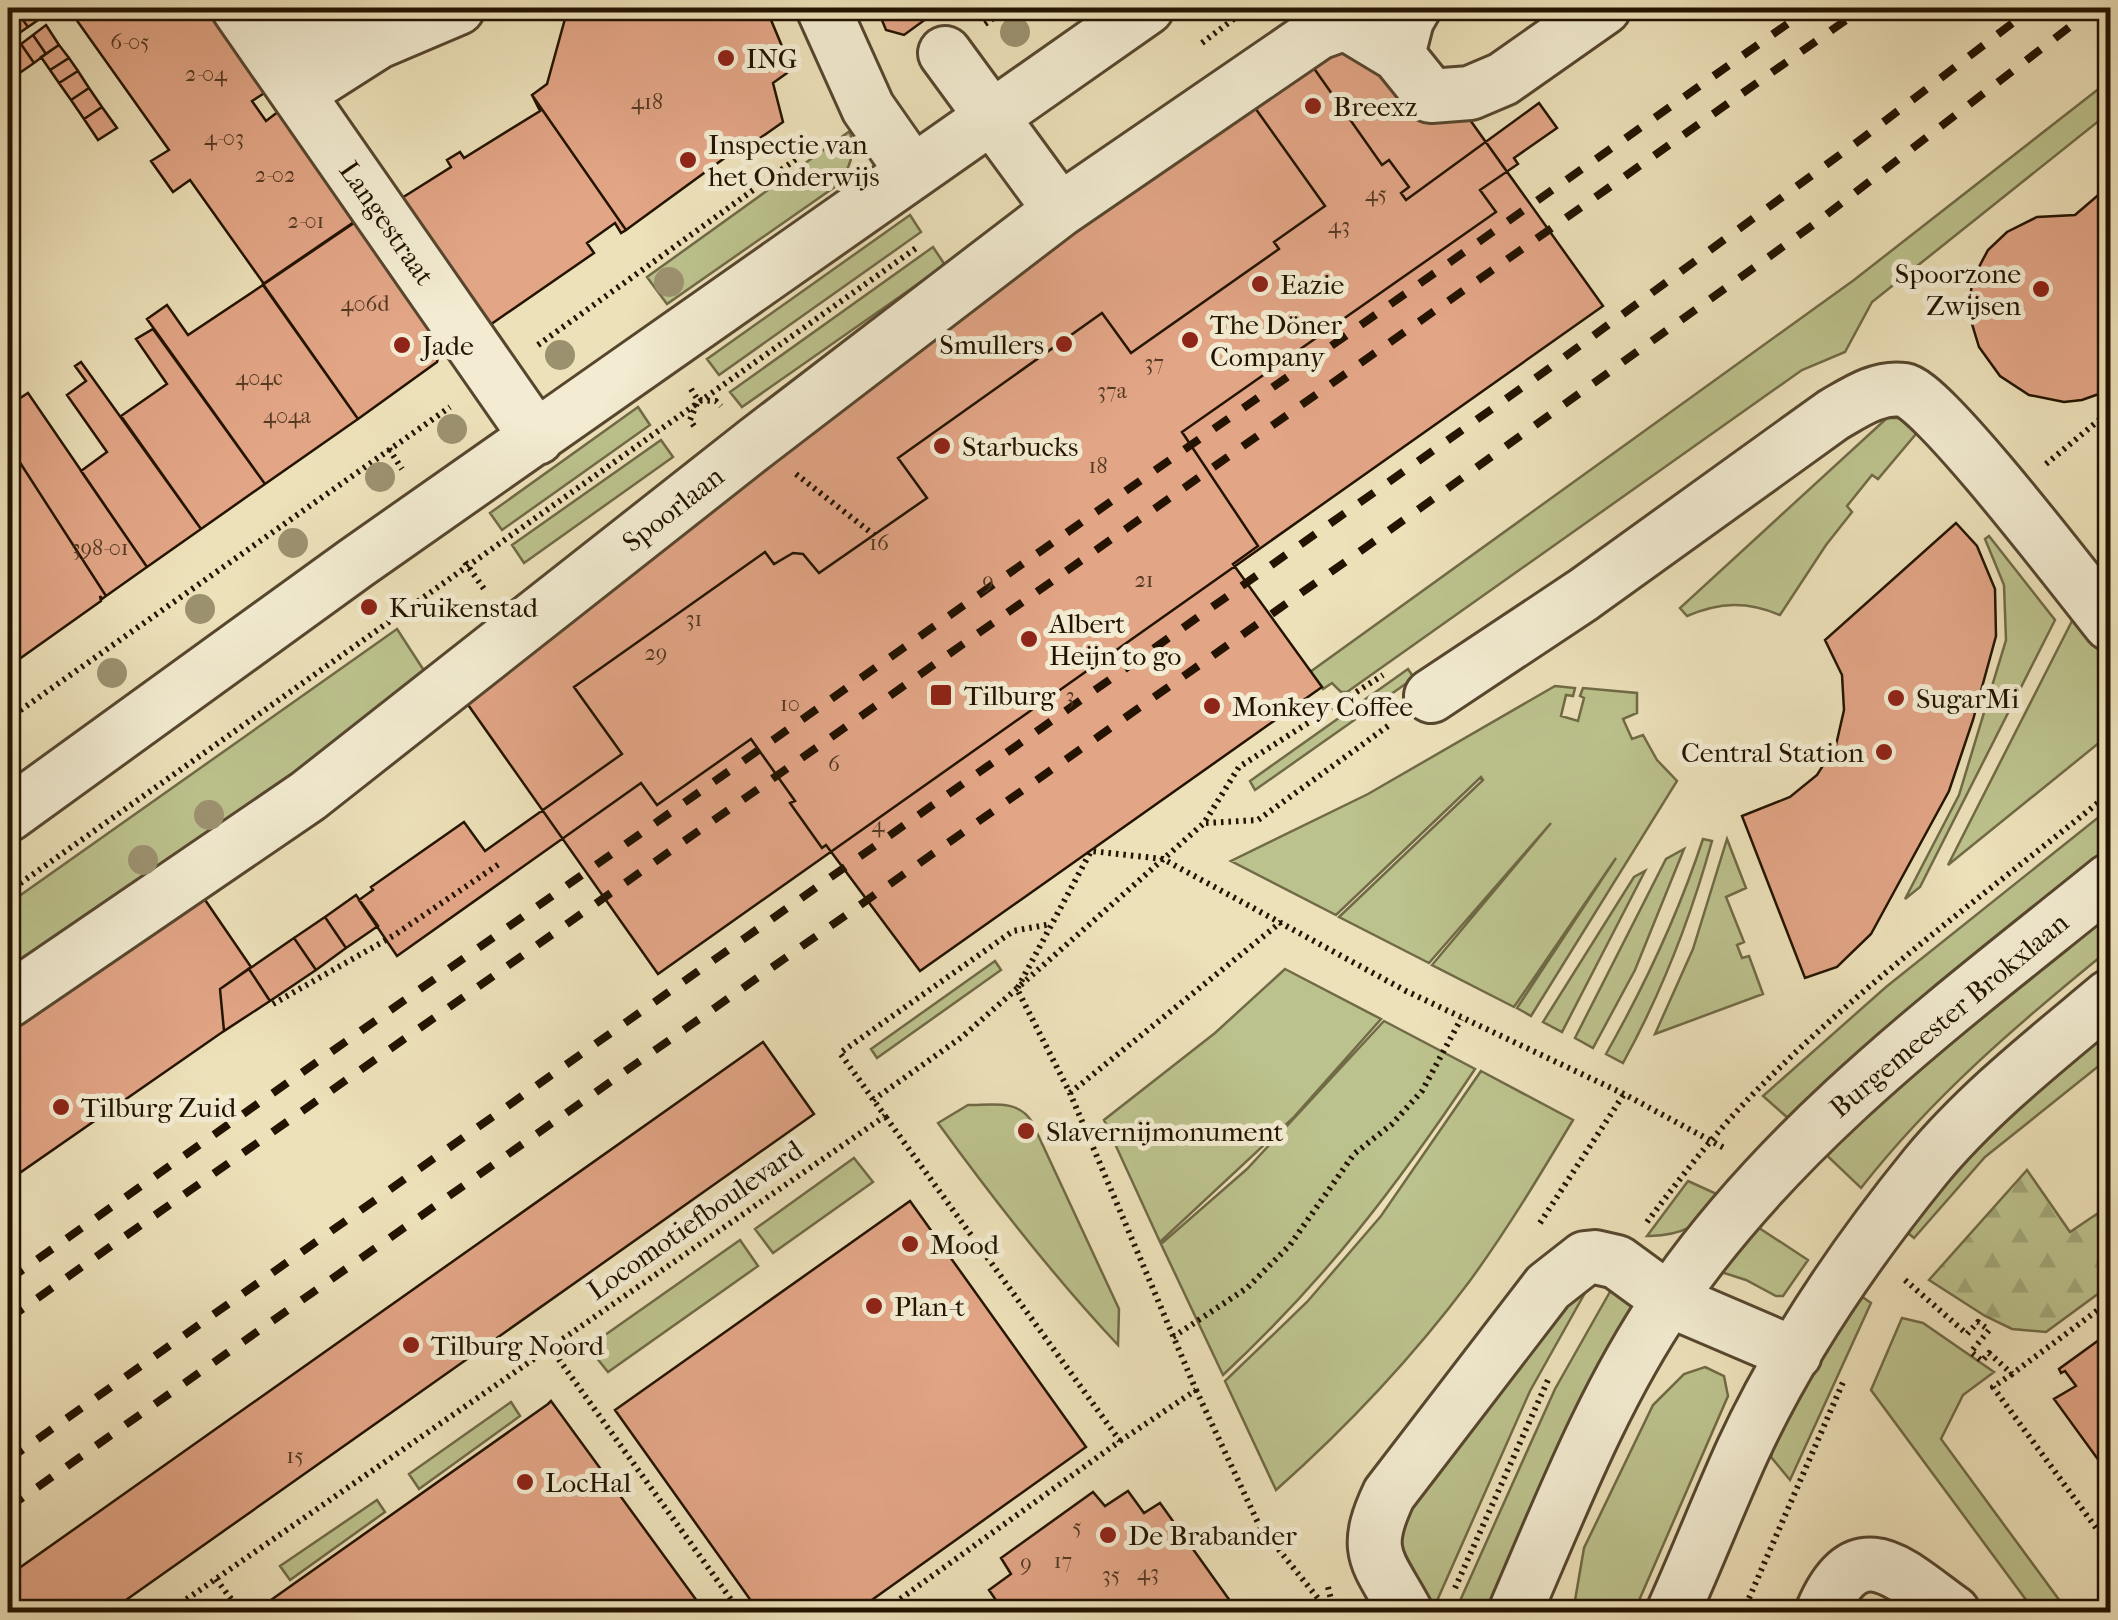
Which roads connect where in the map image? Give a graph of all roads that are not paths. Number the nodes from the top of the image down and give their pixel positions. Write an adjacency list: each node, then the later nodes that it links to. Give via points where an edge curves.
1 (238, 8): 10 (street, Langestraat)
2 (368, 8): 10 (street, via 291,44)
3 (458, 8): 10 (street)
4 (823, 8): 12 (street, via 868,108)
5 (1147, 8): 11 (street)
6 (1604, 8): 8 (street, via 1503,80 1470,93 1431,96)
7 (1331, 16): 8 (street); 13 (street, Spoorlaan, via 1318,32)
8 (1406, 31)
9 (964, 39): 11 (street)
10 (286, 76): 14 (street, Langestraat)
11 (991, 116): 12 (street); 13 (street)
12 (912, 171): 14 (street)
13 (1060, 210): 20 (street, Spoorlaan, via 308,796)
14 (537, 438): 17 (street)
15 (2110, 624): 16 (street, via 1944,420 1907,390 1886,390 1833,415)
16 (1432, 696)
17 (8, 815)
18 (2110, 880): 21 (street, Burgemeester Brokxlaan, via 1845,1099 1732,1217)
19 (2110, 996): 22 (street, via 1987,1102 1928,1163)
20 (8, 1001)
21 (1669, 1300): 22 (street); 24 (street, via 1617,1262 1595,1256 1572,1264 1548,1287 1388,1494 1373,1526 1377,1557); 25 (street, Burgemeester Brokxlaan, via 1592,1434)
22 (1796, 1354): 26 (street, via 1743,1450)
23 (1830, 1607): 27 (street, via 1844,1576 1877,1563)
24 (1406, 1612)
25 (1515, 1612)
26 (1673, 1612)
27 (1954, 1612)

